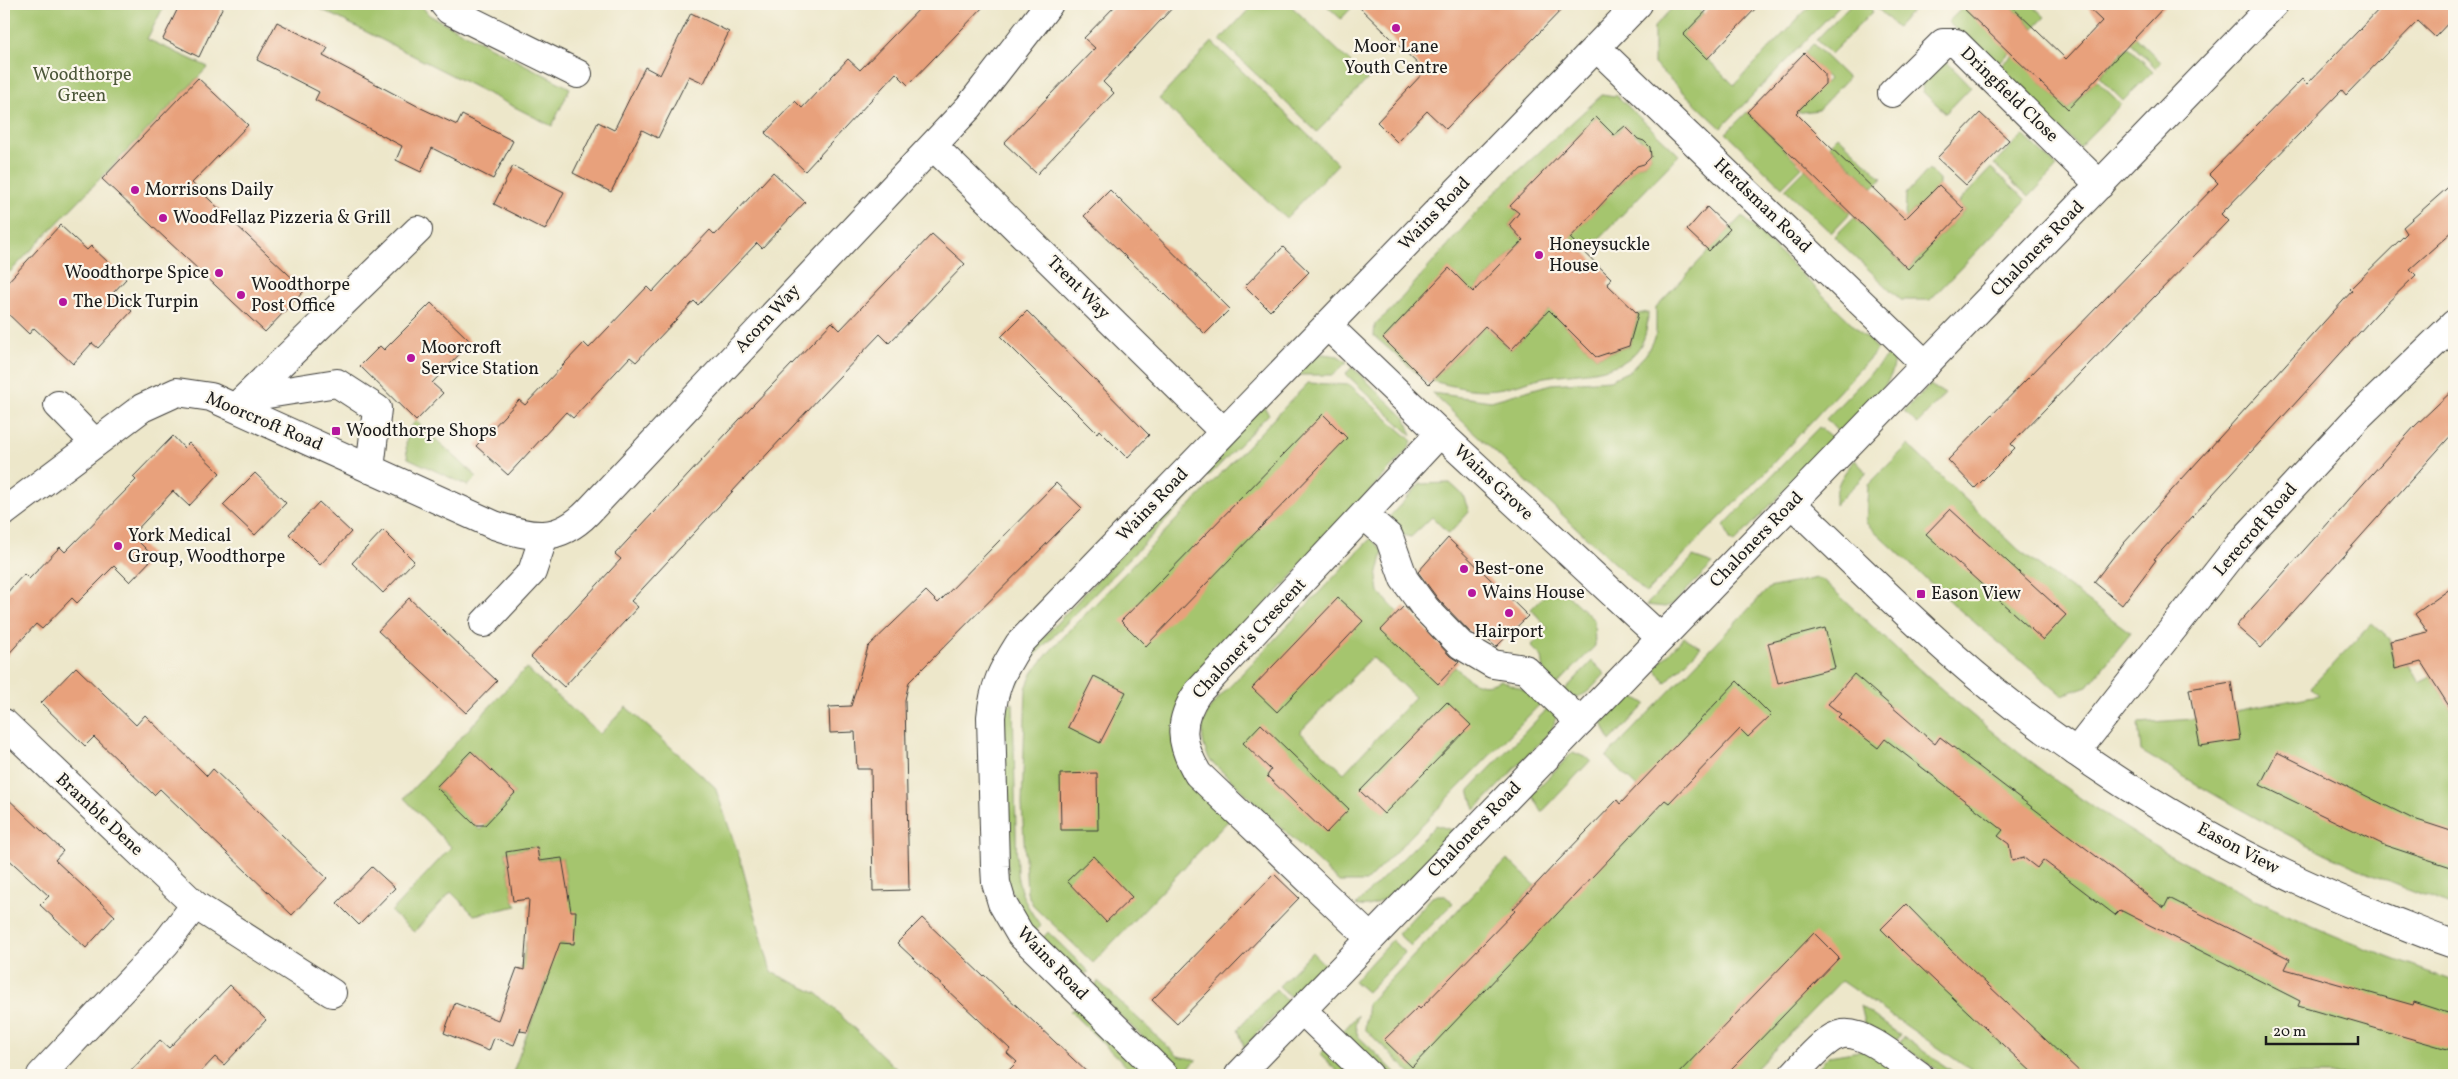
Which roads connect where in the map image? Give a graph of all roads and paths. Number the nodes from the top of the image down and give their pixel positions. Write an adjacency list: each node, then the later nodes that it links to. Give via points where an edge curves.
1 (444, 4): 6 (street, via 450,10)
2 (1049, 4): 8 (street, Acorn Way, via 969,107)
3 (1638, 4): 5 (street, Wains Road)
4 (2274, 4): 9 (street, Chaloners Road)
5 (1597, 48): 12 (street, Wains Road); 13 (street, Herdsman Road)
6 (578, 74)
7 (1892, 93): 9 (street, Dringfield Close, via 1943,43 1956,43)
8 (934, 146): 16 (street, Trent Way); 23 (street, Acorn Way, via 819,264 588,512 564,531)
9 (2100, 185): 13 (street, Chaloners Road)
10 (418, 230): 14 (street)
11 (2454, 324): 28 (street, Lerecroft Road, via 2359,416 2238,546)
12 (1327, 325): 16 (street, Wains Road); 17 (street, Wains Grove)
13 (1926, 365): 20 (street, Chaloners Road)
14 (242, 402): 18 (street, Moorcroft Road, via 177,392 142,408); 19 (street, Moorcroft Road); 19 (street, via 337,383 377,409)
15 (58, 405): 18 (street)
16 (1223, 431): 35 (street, Wains Road, via 1019,644 1000,673 993,693 995,866 1002,903 1020,934)
17 (1440, 433): 22 (street, Chaloner's Crescent); 25 (street, Wains Grove)
18 (95, 443): 21 (street, Moorcroft Road)
19 (370, 468): 23 (street, Moorcroft Road, via 494,524 520,534)
20 (1792, 504): 25 (street, Chaloners Road); 28 (street, Eason View, via 1926,630 2015,707)
21 (4, 512)
22 (1365, 516): 26 (street, via 1389,537 1404,579 1426,609 1462,646 1493,664 1525,669); 30 (street, Chaloner's Crescent, via 1198,692 1189,706 1183,737 1187,756 1198,774)
23 (544, 536): 24 (street, via 532,572)
24 (484, 623)
25 (1661, 638): 26 (street, Chaloners Road)
26 (1580, 722): 30 (street, Chaloners Road)
27 (4, 723): 29 (street, Bramble Dene)
28 (2076, 752): 31 (street, Eason View, via 2223,843 2336,899)
29 (195, 904): 32 (street, Bramble Dene); 34 (street, via 166,943)
30 (1370, 938): 33 (street, Chaloners Road)
31 (2454, 944)
32 (332, 993)
33 (1302, 1010): 36 (street, Chaloners Road); 37 (street)
34 (41, 1075)
35 (1164, 1075)
36 (1238, 1075)
37 (1369, 1075)
38 (1793, 1075): 39 (street, via 1823,1044 1842,1034 1862,1036)
39 (1919, 1075)

